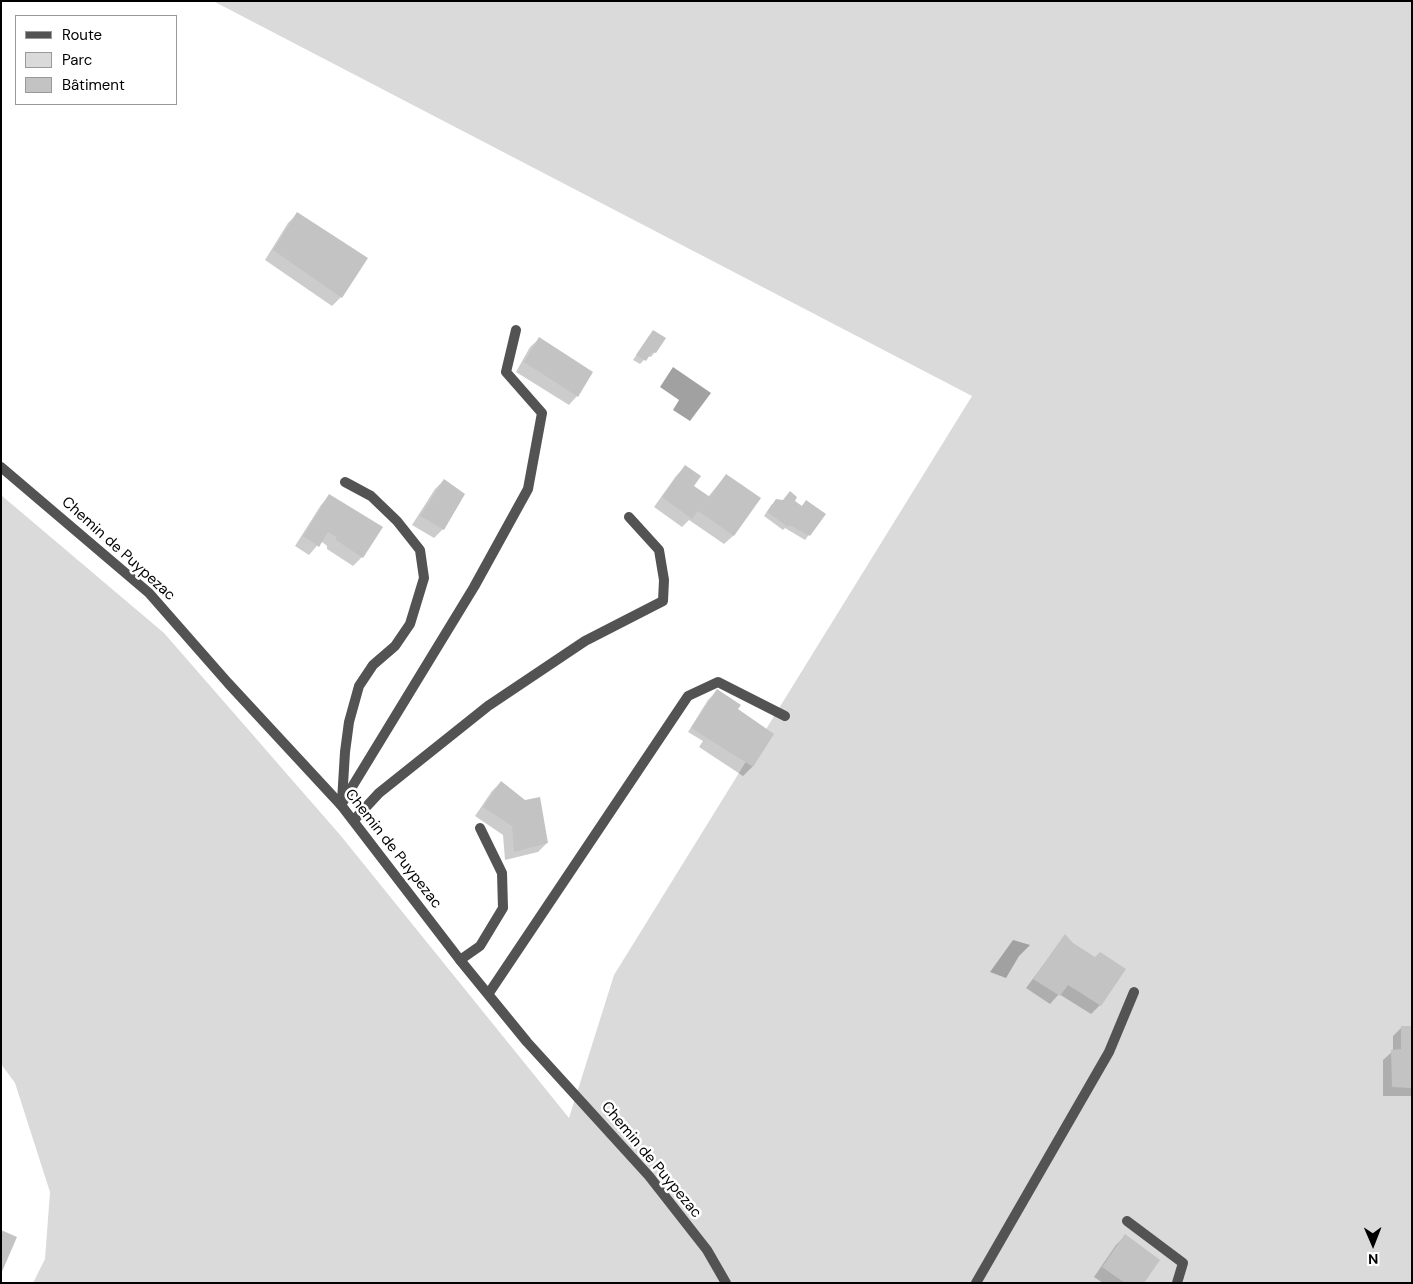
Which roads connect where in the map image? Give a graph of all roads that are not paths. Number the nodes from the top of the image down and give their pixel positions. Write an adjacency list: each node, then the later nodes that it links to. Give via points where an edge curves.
1 (516, 330): 6 (street, via 506,372 542,413 528,489 474,587)
2 (1, 467): 6 (street, Chemin de Puypezac, via 149,593)
3 (345, 482): 6 (street, via 371,496 397,521 420,550 424,578 410,624 395,646 373,664 358,686 347,737)
4 (629, 517): 7 (street, via 659,550 664,580 663,601 585,641 488,706 379,793)
5 (785, 716): 11 (street, via 718,682 688,696)
6 (341, 805): 7 (street, Chemin de Puypezac)
7 (354, 820): 9 (street, Chemin de Puypezac)
8 (480, 828): 9 (street, via 502,874 504,908 480,946)
9 (460, 960): 11 (street, Chemin de Puypezac)
10 (1134, 992): 14 (street, via 1110,1052)
11 (489, 993): 13 (street, Chemin de Puypezac, via 527,1042 649,1176 707,1250)
12 (1127, 1221): 15 (street, via 1183,1263)
13 (726, 1283)
14 (976, 1283)
15 (1177, 1283)

